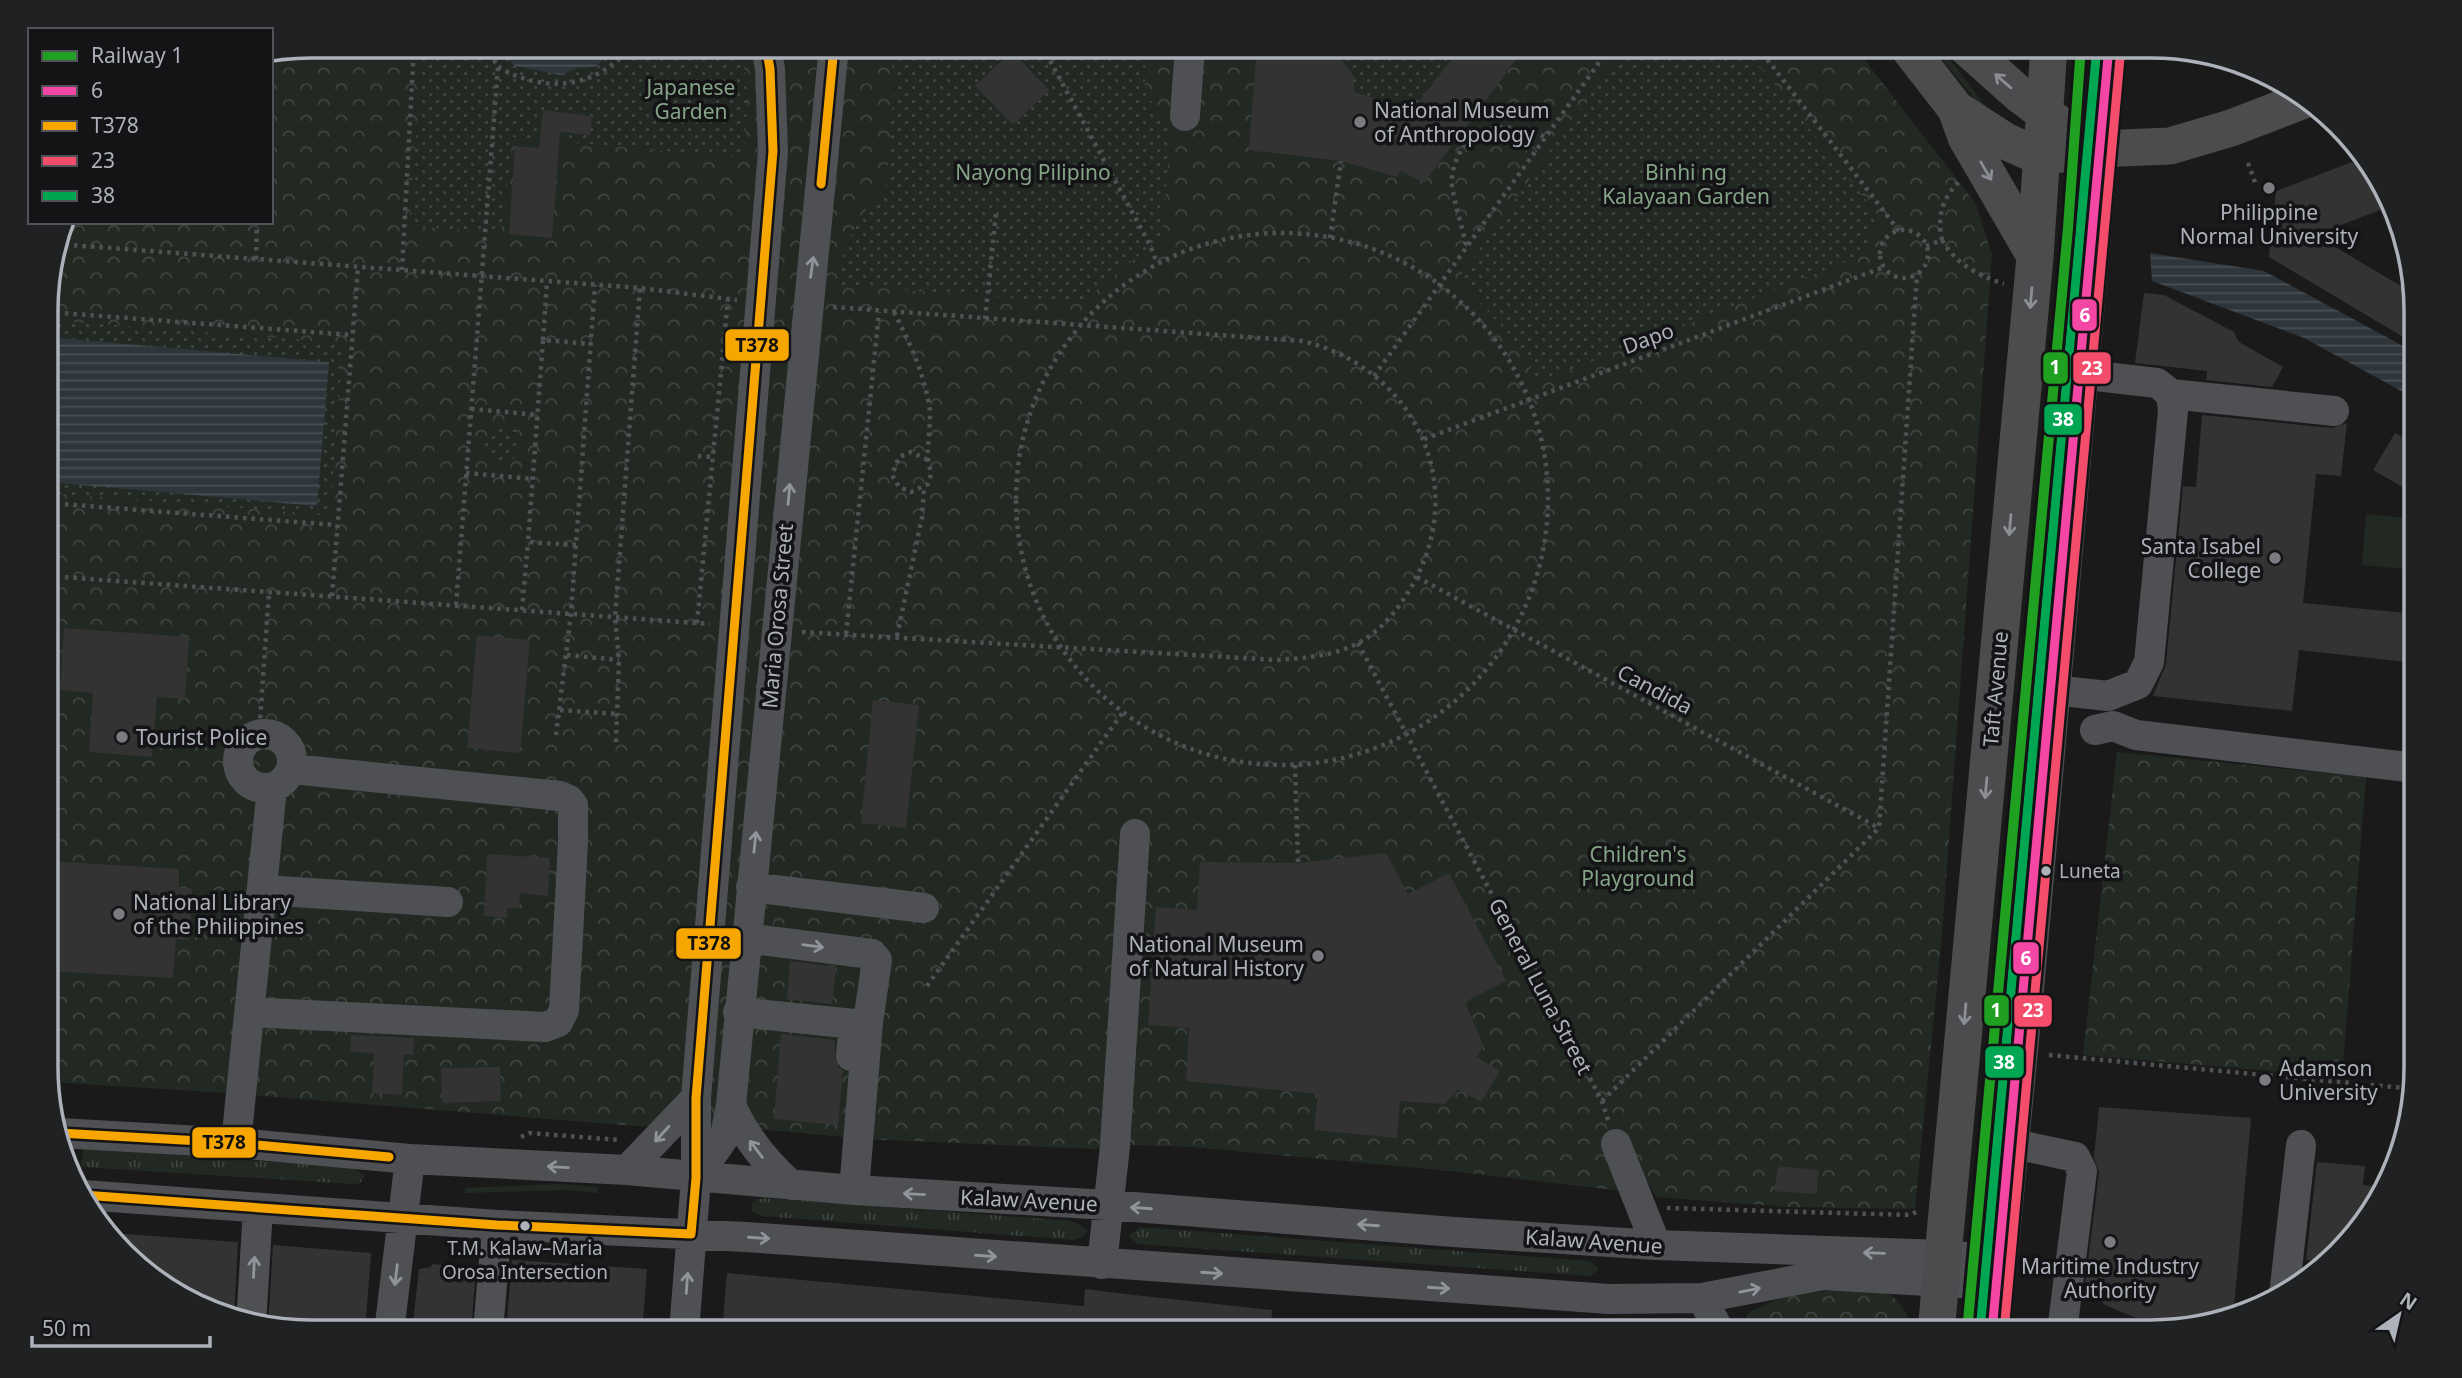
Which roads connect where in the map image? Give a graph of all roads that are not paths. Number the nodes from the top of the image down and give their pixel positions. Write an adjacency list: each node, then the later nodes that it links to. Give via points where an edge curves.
1 (768, 58): 29 (street, Maria Orosa Street, via 773,151)
2 (833, 58): 22 (street, Maria Orosa Street, one-way to 2)
3 (1189, 58): 11 (street)
4 (1898, 58): 9 (main road)
5 (1979, 58): 10 (main road, one-way to 5)
6 (2048, 58): 10 (main road, Taft Avenue)
7 (2108, 58): 12 (main road)
8 (2296, 103): 12 (main road, via 2170,146)
9 (1956, 109): 13 (main road, via 2005,141); 14 (main road, one-way to 14)
10 (2044, 114): 12 (main road); 13 (main road, Taft Avenue)
11 (1185, 116)
12 (2098, 149): 13 (main road); 15 (main road)
13 (2041, 157): 14 (main road, Taft Avenue)
14 (2019, 265): 49 (main road, Taft Avenue, one-way to 49)
15 (2079, 374): 16 (street, via 2157,383); 18 (main road)
16 (2171, 394): 17 (street); 18 (street, via 2149,662 2138,684 2108,696)
17 (2334, 411)
18 (2051, 708): 19 (street, via 2113,738 2136,735); 33 (main road)
19 (2404, 767)
20 (282, 778): 20 (street, via 292,754 285,742 273,735 259,735 242,747 239,768 251,784); 23 (street); 27 (street, via 569,800 573,805 573,842 564,1010 558,1022 545,1027)
21 (1135, 834): 42 (street)
22 (751, 887): 25 (street); 26 (street, Maria Orosa Street)
23 (264, 890): 24 (street); 27 (street)
24 (448, 902)
25 (924, 908)
26 (746, 938): 28 (street, Maria Orosa Street); 40 (street, one-way to 40, via 872,954 877,960)
27 (251, 1012): 32 (street)
28 (738, 1012): 30 (street, Maria Orosa Street); 40 (street, via 853,1024)
29 (696, 1098): 37 (street, one-way to 37); 38 (street, Maria Orosa Street)
30 (731, 1105): 38 (street, Maria Orosa Street, via 725,1136); 39 (street, one-way to 30, via 742,1130)
31 (66, 1133): 32 (street, Kalaw Avenue)
32 (236, 1143): 36 (street, Kalaw Avenue)
33 (2010, 1143): 50 (main road); 60 (street, via 2075,1157 2082,1171)
34 (1616, 1144): 47 (street)
35 (2301, 1144): 51 (street)
36 (410, 1159): 37 (street, Kalaw Avenue, one-way to 36); 44 (street)
37 (626, 1170): 38 (street, Kalaw Avenue)
38 (696, 1178): 39 (street, Kalaw Avenue); 46 (street, Maria Orosa Street)
39 (791, 1185): 40 (street, Kalaw Avenue)
40 (845, 1189): 42 (street, Kalaw Avenue, one-way to 40)
41 (93, 1196): 43 (street, Kalaw Avenue)
42 (1108, 1205): 47 (street, Kalaw Avenue, one-way to 42); 48 (street)
43 (258, 1208): 44 (street, Kalaw Avenue); 53 (street, one-way to 43)
44 (402, 1219): 45 (street, Kalaw Avenue); 54 (street, one-way to 54)
45 (497, 1225): 46 (street, Kalaw Avenue); 55 (street)
46 (691, 1234): 48 (street, Kalaw Avenue, one-way to 48); 56 (street, Maria Orosa Street, one-way to 46)
47 (1656, 1245): 49 (street, Kalaw Avenue, one-way to 47)
48 (1102, 1265): 52 (street, Kalaw Avenue, one-way to 52, via 1609,1299)
49 (1942, 1267): 50 (street, Kalaw Avenue); 52 (street, Kalaw Avenue, one-way to 49, via 1824,1275); 58 (main road, Taft Avenue)
50 (1997, 1272): 59 (main road)
51 (2285, 1282)
52 (1702, 1298): 57 (street)
53 (252, 1313)
54 (390, 1320)
55 (489, 1320)
56 (685, 1320)
57 (1714, 1320)
58 (1937, 1320)
59 (1993, 1320)
60 (2063, 1320)

